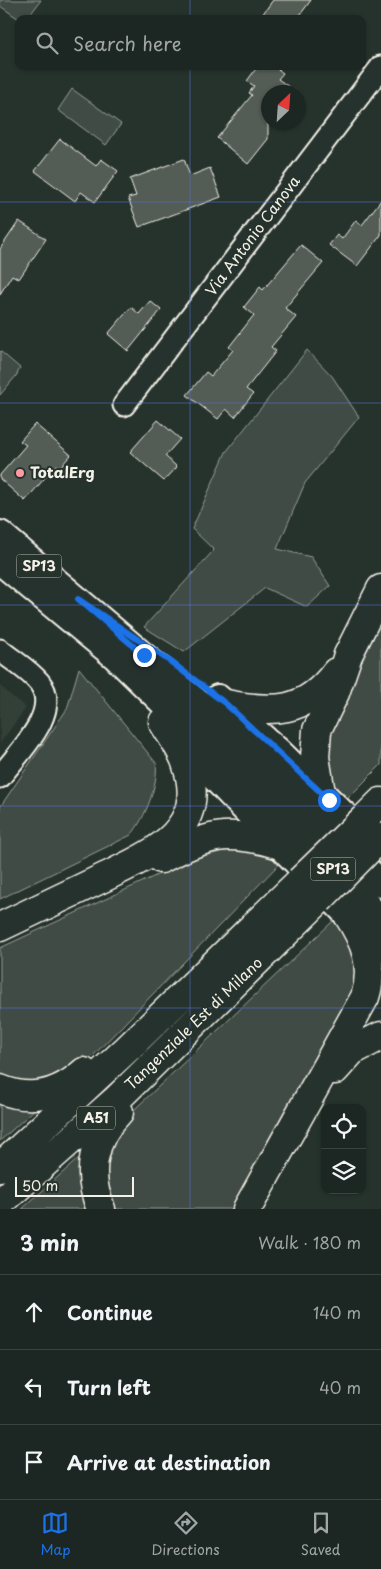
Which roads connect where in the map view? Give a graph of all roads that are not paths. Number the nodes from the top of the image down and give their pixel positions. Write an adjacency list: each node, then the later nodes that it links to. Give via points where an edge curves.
1 (381, 67): 2 (street, Via Antonio Canova)
2 (124, 405)
3 (0, 534): 7 (main road, SP13)
4 (0, 561): 5 (main road, SP13)
5 (29, 585): 11 (main road); 19 (main road, SP13, via 115,656 301,836)
6 (381, 589): 9 (highway)
7 (78, 599): 10 (main road); 17 (main road, SP13, via 170,677 260,761)
8 (0, 650): 12 (street, via 39,682 48,697 45,716)
9 (348, 655): 10 (highway, via 320,692 294,706 267,710); 13 (highway, via 315,736)
10 (226, 704): 13 (main road)
11 (163, 722): 15 (main road); 20 (highway, via 187,765 191,788 186,816 177,833 151,855)
12 (0, 777)
13 (321, 793): 16 (main road)
14 (376, 819): 23 (highway, Tangenziale Est di Milano / A51, bridge, via 319,900); 25 (highway, Tangenziale Est di Milano / A51, bridge, via 300,881)
15 (277, 844): 18 (main road); 21 (highway, via 239,835 197,842)
16 (381, 852)
17 (381, 884)
18 (348, 915): 22 (main road); 30 (highway, via 366,946 369,974 365,997)
19 (381, 920)
20 (0, 927)
21 (0, 938)
22 (381, 950)
23 (188, 1029): 28 (highway, Tangenziale Est di Milano / A51, via 117,1099); 29 (highway, via 175,1059 114,1118 98,1142 92,1170 93,1186)
24 (381, 1036): 31 (highway, via 352,1051 337,1068)
25 (127, 1049): 26 (highway, via 99,1059 56,1091 34,1096); 27 (highway, Tangenziale Est di Milano / A51)
26 (0, 1089)
27 (0, 1167)
28 (0, 1203)
29 (101, 1209)
30 (247, 1209)
31 (258, 1209)

